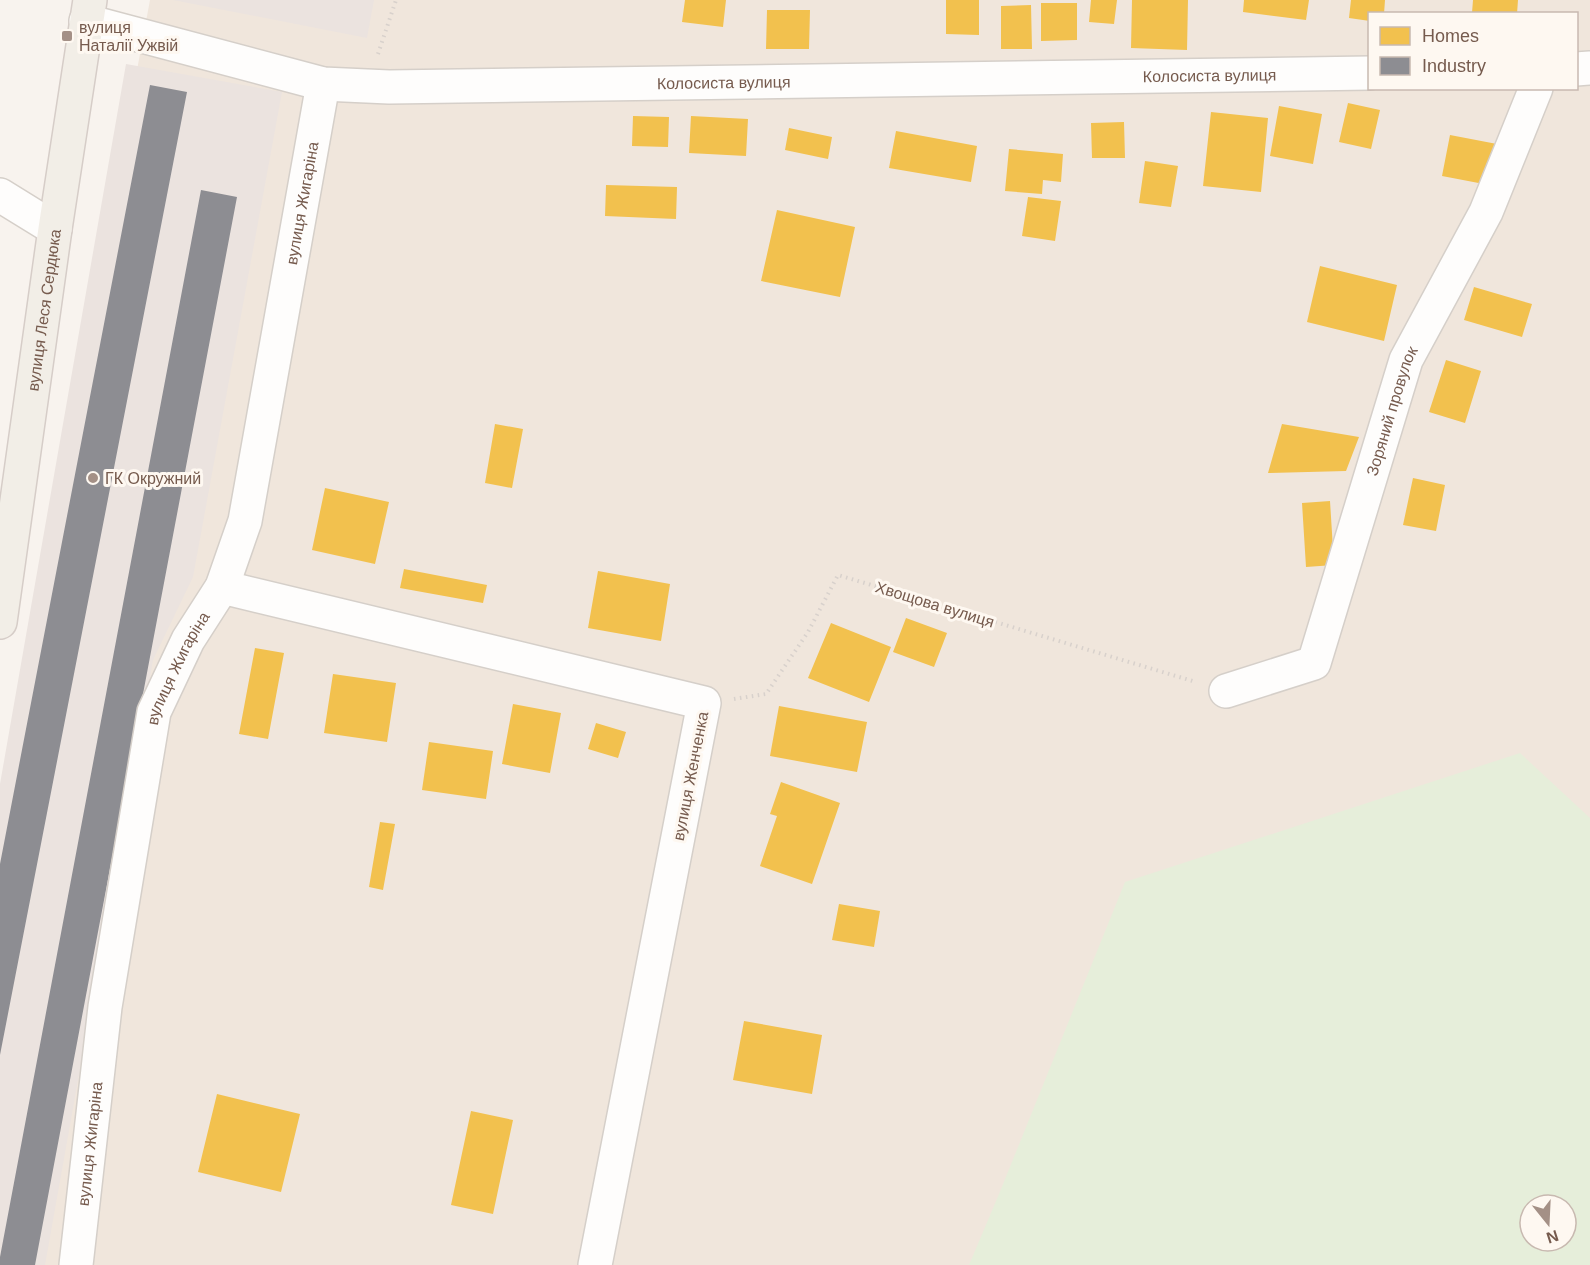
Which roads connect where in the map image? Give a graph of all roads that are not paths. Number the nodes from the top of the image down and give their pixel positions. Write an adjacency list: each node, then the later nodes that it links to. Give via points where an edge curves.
1 (88, 10): 3 (street, Колосиста вулиця); 6 (main road, вулиця Леся Сердюка)
2 (1368, 73): 3 (street, Колосиста вулиця)
3 (323, 84): 7 (street, вулиця Жигаріна, via 245,521)
4 (1535, 90): 9 (street, Зоряний провулок, via 1486,212 1406,360 1314,663)
5 (0, 195): 6 (street)
6 (55, 229): 8 (main road, вулиця Леся Сердюка)
7 (222, 586): 10 (street, вулиця Жигаріна, via 188,640 154,712 105,1007); 11 (street, вулиця Женченка, via 704,703)
8 (0, 622)
9 (1226, 692)
10 (76, 1265)
11 (595, 1265)

